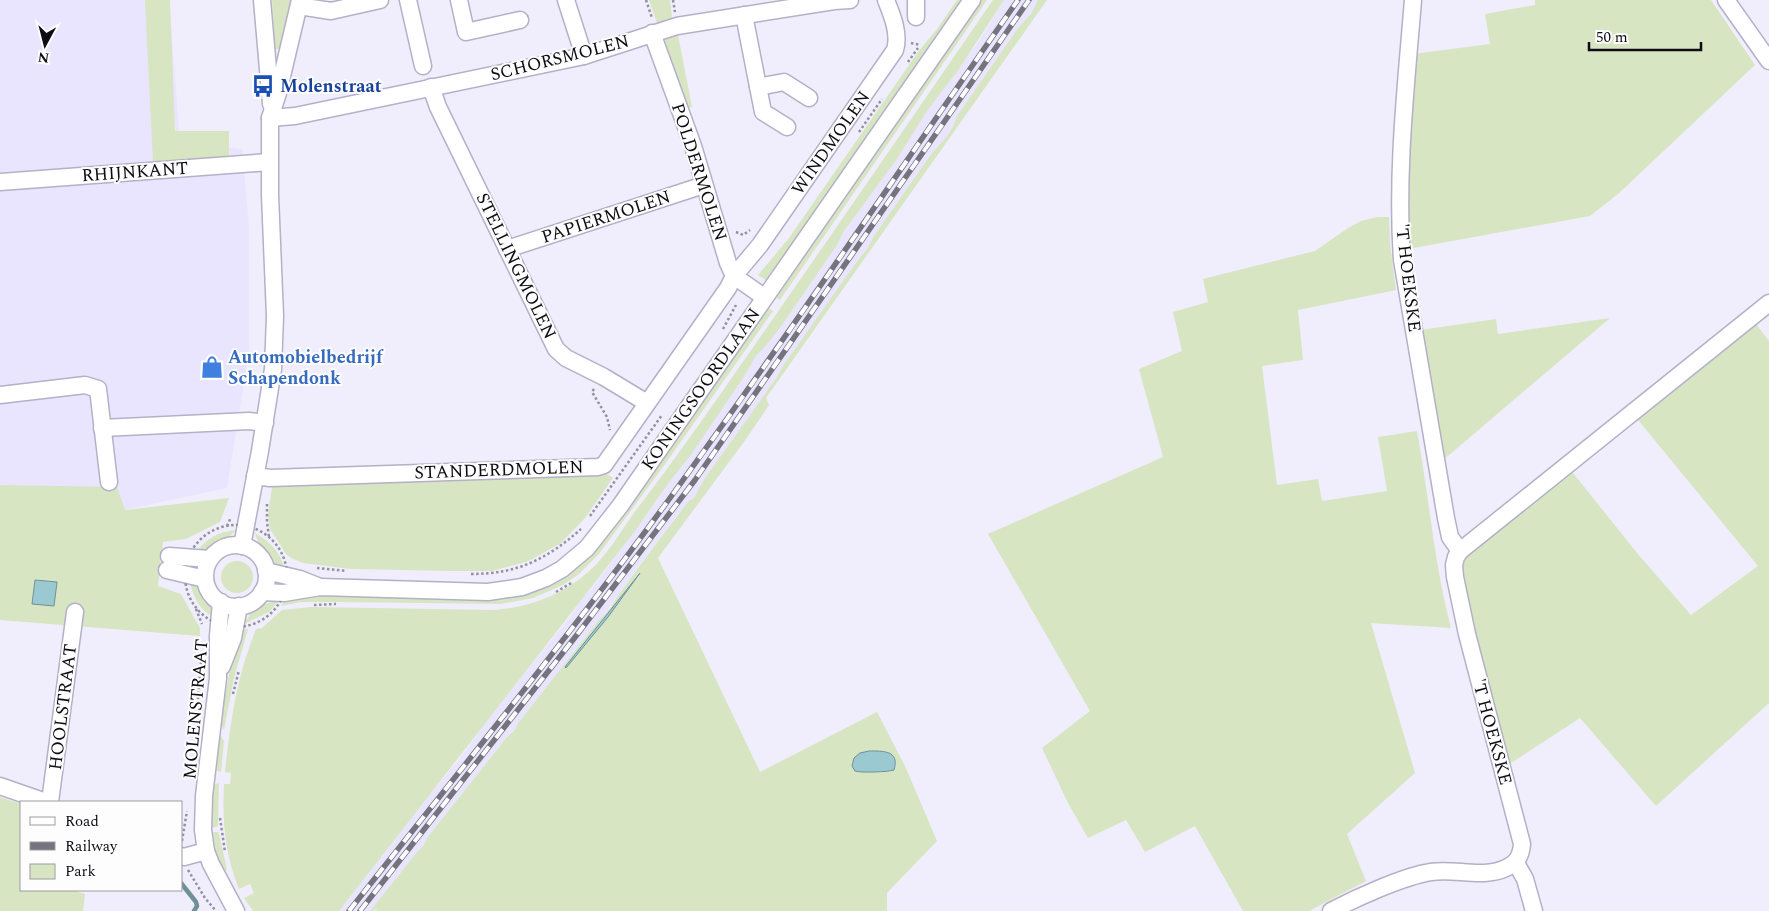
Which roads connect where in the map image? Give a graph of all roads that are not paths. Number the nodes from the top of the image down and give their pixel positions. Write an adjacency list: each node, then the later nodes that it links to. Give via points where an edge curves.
1 (262, 0): 23 (street)
2 (380, 0): 12 (street, via 331,11)
3 (408, 0): 19 (street)
4 (459, 0): 15 (street, via 466,32)
5 (566, 0): 17 (street)
6 (850, 0): 13 (street, SCHORSMOLEN)
7 (886, 0): 29 (street, WINDMOLEN, via 898,41 895,50 760,245)
8 (916, 0): 14 (street)
9 (972, 0): 30 (street, KONINGSOORDLAAN)
10 (1413, 0): 39 (street, 'T HOEKSKE, via 1400,183 1402,260 1446,518 1450,537)
11 (1726, 0): 18 (street)
12 (300, 3): 23 (street)
13 (744, 15): 16 (street, SCHORSMOLEN); 21 (street)
14 (916, 17)
15 (520, 20)
16 (654, 32): 17 (street, SCHORSMOLEN); 27 (street, POLDERMOLEN)
17 (584, 56): 20 (street, SCHORSMOLEN)
18 (1769, 61)
19 (423, 66)
20 (432, 87): 23 (street, SCHORSMOLEN, via 295,116); 28 (street, STELLINGMOLEN, via 438,108)
21 (758, 87): 22 (street, via 784,82); 24 (street, via 762,112)
22 (809, 98)
23 (271, 115): 25 (street)
24 (787, 127)
25 (270, 162): 26 (street, RHIJNKANT); 34 (street, via 275,316)
26 (0, 182)
27 (704, 185): 28 (street, PAPIERMOLEN); 29 (street, POLDERMOLEN)
28 (507, 249): 33 (street, STELLINGMOLEN, via 556,349 566,358)
29 (734, 276): 30 (street); 33 (street, STANDERDMOLEN)
30 (764, 297): 43 (street, KONINGSOORDLAAN, via 620,506 588,548 562,569 522,588 488,592)
31 (1769, 303): 39 (street)
32 (0, 395): 35 (street, via 85,385 98,389)
33 (647, 403): 36 (street, STANDERDMOLEN, via 604,464 598,467)
34 (265, 423): 35 (street); 36 (street)
35 (102, 428): 37 (street)
36 (255, 476): 38 (street)
37 (109, 482)
38 (242, 546): 40 (street, via 224,547); 41 (street, via 259,555)
39 (1460, 551): 54 (street, 'T HOEKSKE, via 1454,565 1455,577 1473,662 1522,844)
40 (210, 559): 42 (street); 42 (street, via 168,563)
41 (266, 571): 43 (street, KONINGSOORDLAAN); 44 (street)
42 (205, 579): 45 (street, via 212,595)
43 (320, 587): 44 (street, KONINGSOORDLAAN, via 284,594)
44 (262, 592): 46 (street, via 253,601)
45 (221, 602): 46 (street); 48 (street, MOLENSTRAAT)
46 (239, 606): 48 (street, MOLENSTRAAT, via 233,638)
47 (75, 612): 51 (street, HOOLSTRAAT)
48 (218, 678): 52 (street, MOLENSTRAAT, via 204,796)
49 (0, 786): 50 (street)
50 (43, 801)
51 (50, 801)
52 (206, 851): 53 (street); 55 (street, MOLENSTRAAT)
53 (182, 856)
54 (1516, 862): 56 (street, via 1496,872 1421,874); 57 (street, via 1525,879)
55 (236, 911)
56 (1331, 911)
57 (1534, 911)

